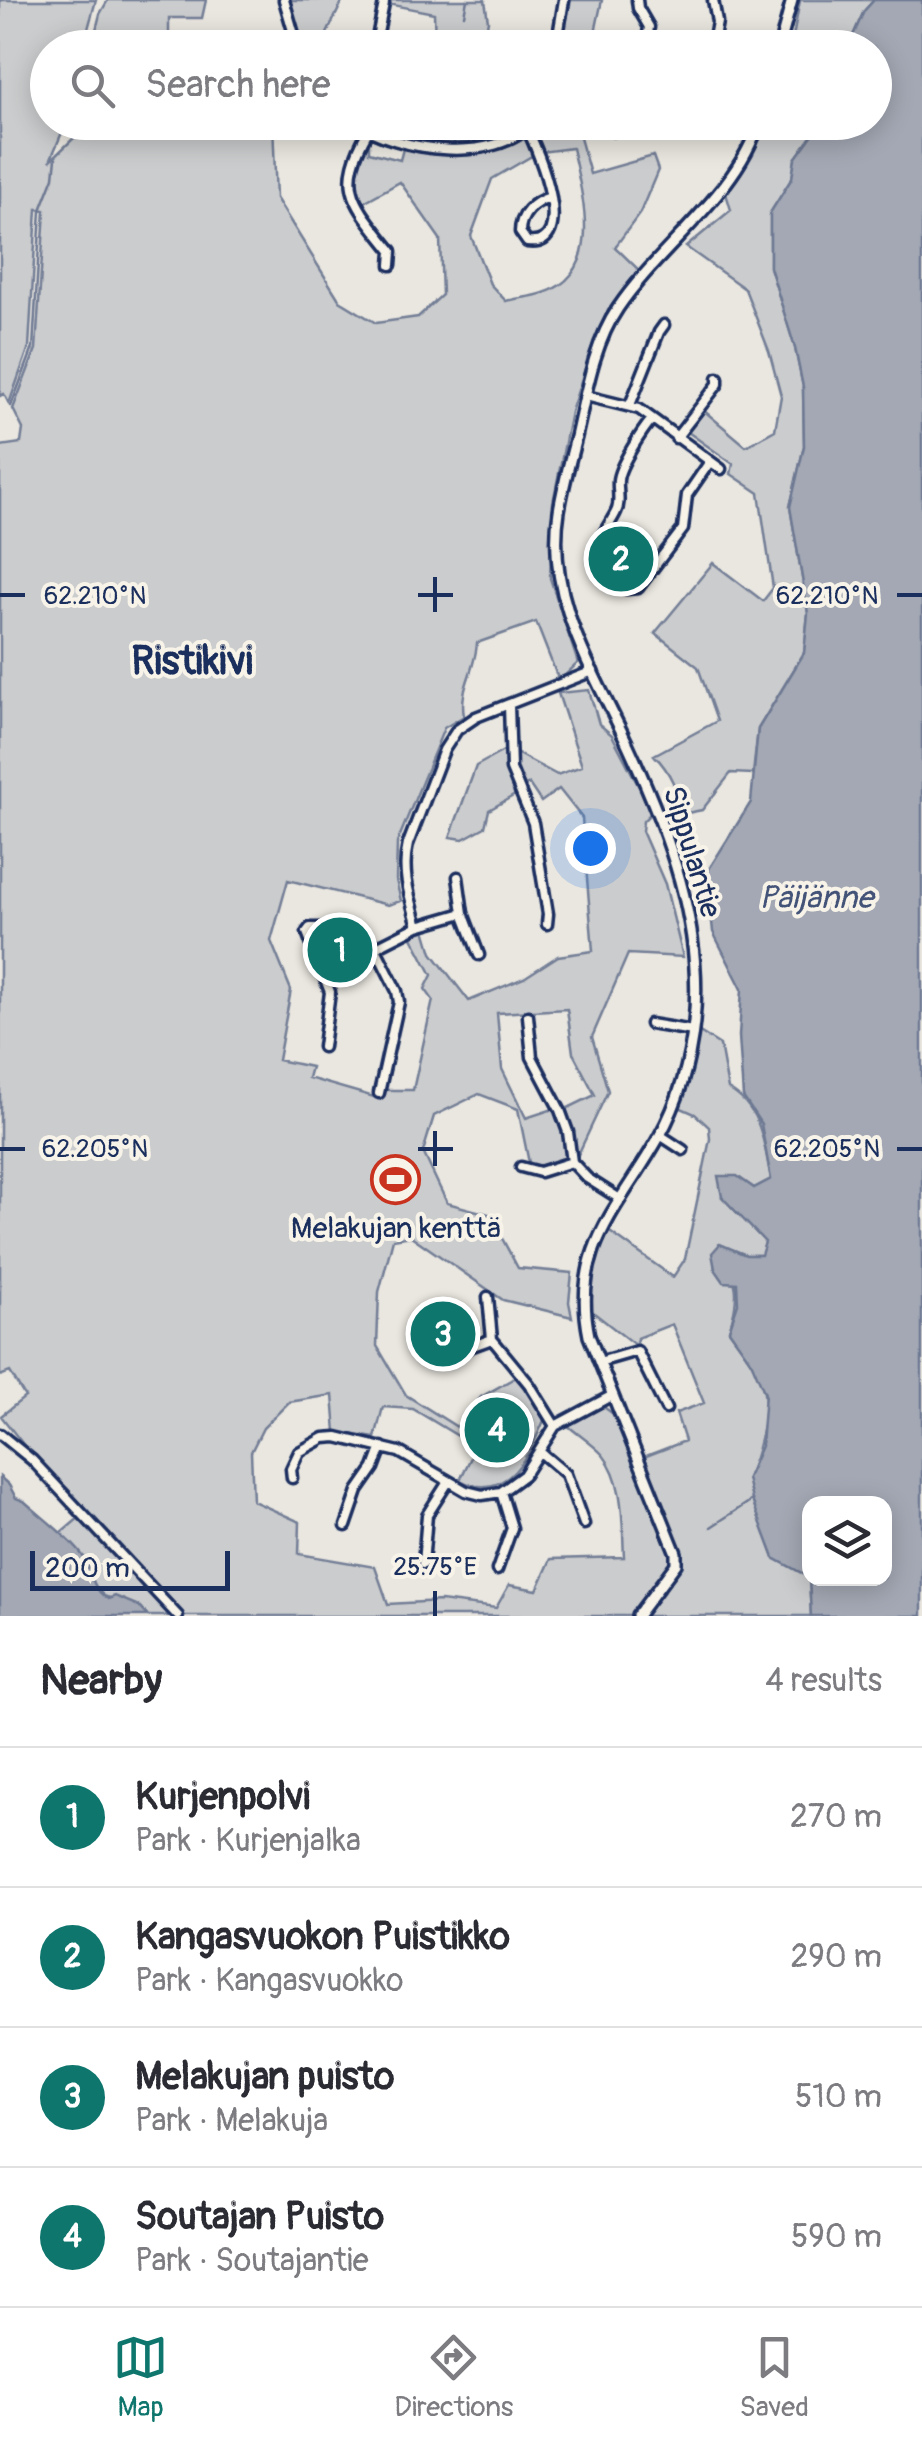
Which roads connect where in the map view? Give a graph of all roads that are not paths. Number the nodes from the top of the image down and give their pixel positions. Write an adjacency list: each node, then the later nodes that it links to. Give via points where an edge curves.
1 (284, 0): 7 (street)
2 (564, 0): 9 (street)
3 (638, 0): 10 (street)
4 (714, 0): 11 (street)
5 (792, 0): 12 (street)
6 (384, 4): 8 (street)
7 (293, 30)
8 (379, 30)
9 (559, 30)
10 (649, 30)
11 (715, 30)
12 (784, 30)
13 (363, 140): 19 (street, via 350,177 364,214 392,251)
14 (403, 140): 15 (street, via 466,152)
15 (500, 140)
16 (534, 140): 18 (street)
17 (750, 140): 22 (street, Sippulantie, via 736,168 616,310)
18 (550, 197): 18 (street, via 552,226 540,242 527,242 522,220)
19 (391, 264)
20 (664, 325): 23 (street)
21 (718, 378): 25 (street)
22 (586, 396): 23 (street); 28 (street, Sippulantie, via 559,511 556,560 565,611)
23 (630, 405): 24 (street)
24 (652, 418): 25 (street); 26 (street, via 620,472 618,508 603,530 597,561 627,589 638,588 683,529 689,492)
25 (676, 438): 26 (street)
26 (709, 463): 27 (street)
27 (721, 470)
28 (592, 671): 29 (street); 39 (street, Sippulantie, via 650,792 679,875 694,959)
29 (510, 704): 32 (street, via 513,782 533,823); 33 (street, via 465,724 444,750 404,862)
30 (458, 877): 31 (street)
31 (464, 913): 33 (street); 35 (street)
32 (547, 924)
33 (418, 926): 34 (street)
34 (377, 948): 36 (street); 36 (street, via 310,928 308,939); 41 (street, via 399,1002)
35 (479, 955)
36 (324, 974): 40 (street, via 330,998)
37 (528, 1016): 44 (street, via 532,1057 560,1110)
38 (650, 1024): 39 (street)
39 (693, 1031): 42 (street, Sippulantie, via 682,1085)
40 (323, 1047)
41 (379, 1093)
42 (660, 1136): 43 (street); 46 (street, Sippulantie)
43 (683, 1150)
44 (572, 1162): 45 (street, via 540,1172); 46 (street)
45 (520, 1167)
46 (620, 1199): 50 (street, Sippulantie, via 598,1235 585,1280 586,1321)
47 (488, 1297): 49 (street)
48 (422, 1317): 49 (street, via 437,1360)
49 (492, 1339): 53 (street)
50 (600, 1362): 51 (street, Sippulantie); 52 (street, via 637,1351)
51 (611, 1396): 53 (street); 65 (street, Sippulantie, via 676,1554 676,1564)
52 (666, 1408)
53 (555, 1426): 56 (street)
54 (0, 1434): 64 (street)
55 (382, 1447): 57 (street, via 324,1438 299,1452); 58 (street); 61 (street)
56 (540, 1452): 59 (street); 60 (street, via 566,1474)
57 (292, 1478)
58 (448, 1482): 59 (street, via 482,1495); 62 (street, via 427,1515)
59 (501, 1492): 63 (street, via 512,1528)
60 (584, 1524)
61 (346, 1526)
62 (423, 1564)
63 (497, 1570)
64 (178, 1616)
65 (637, 1616)

